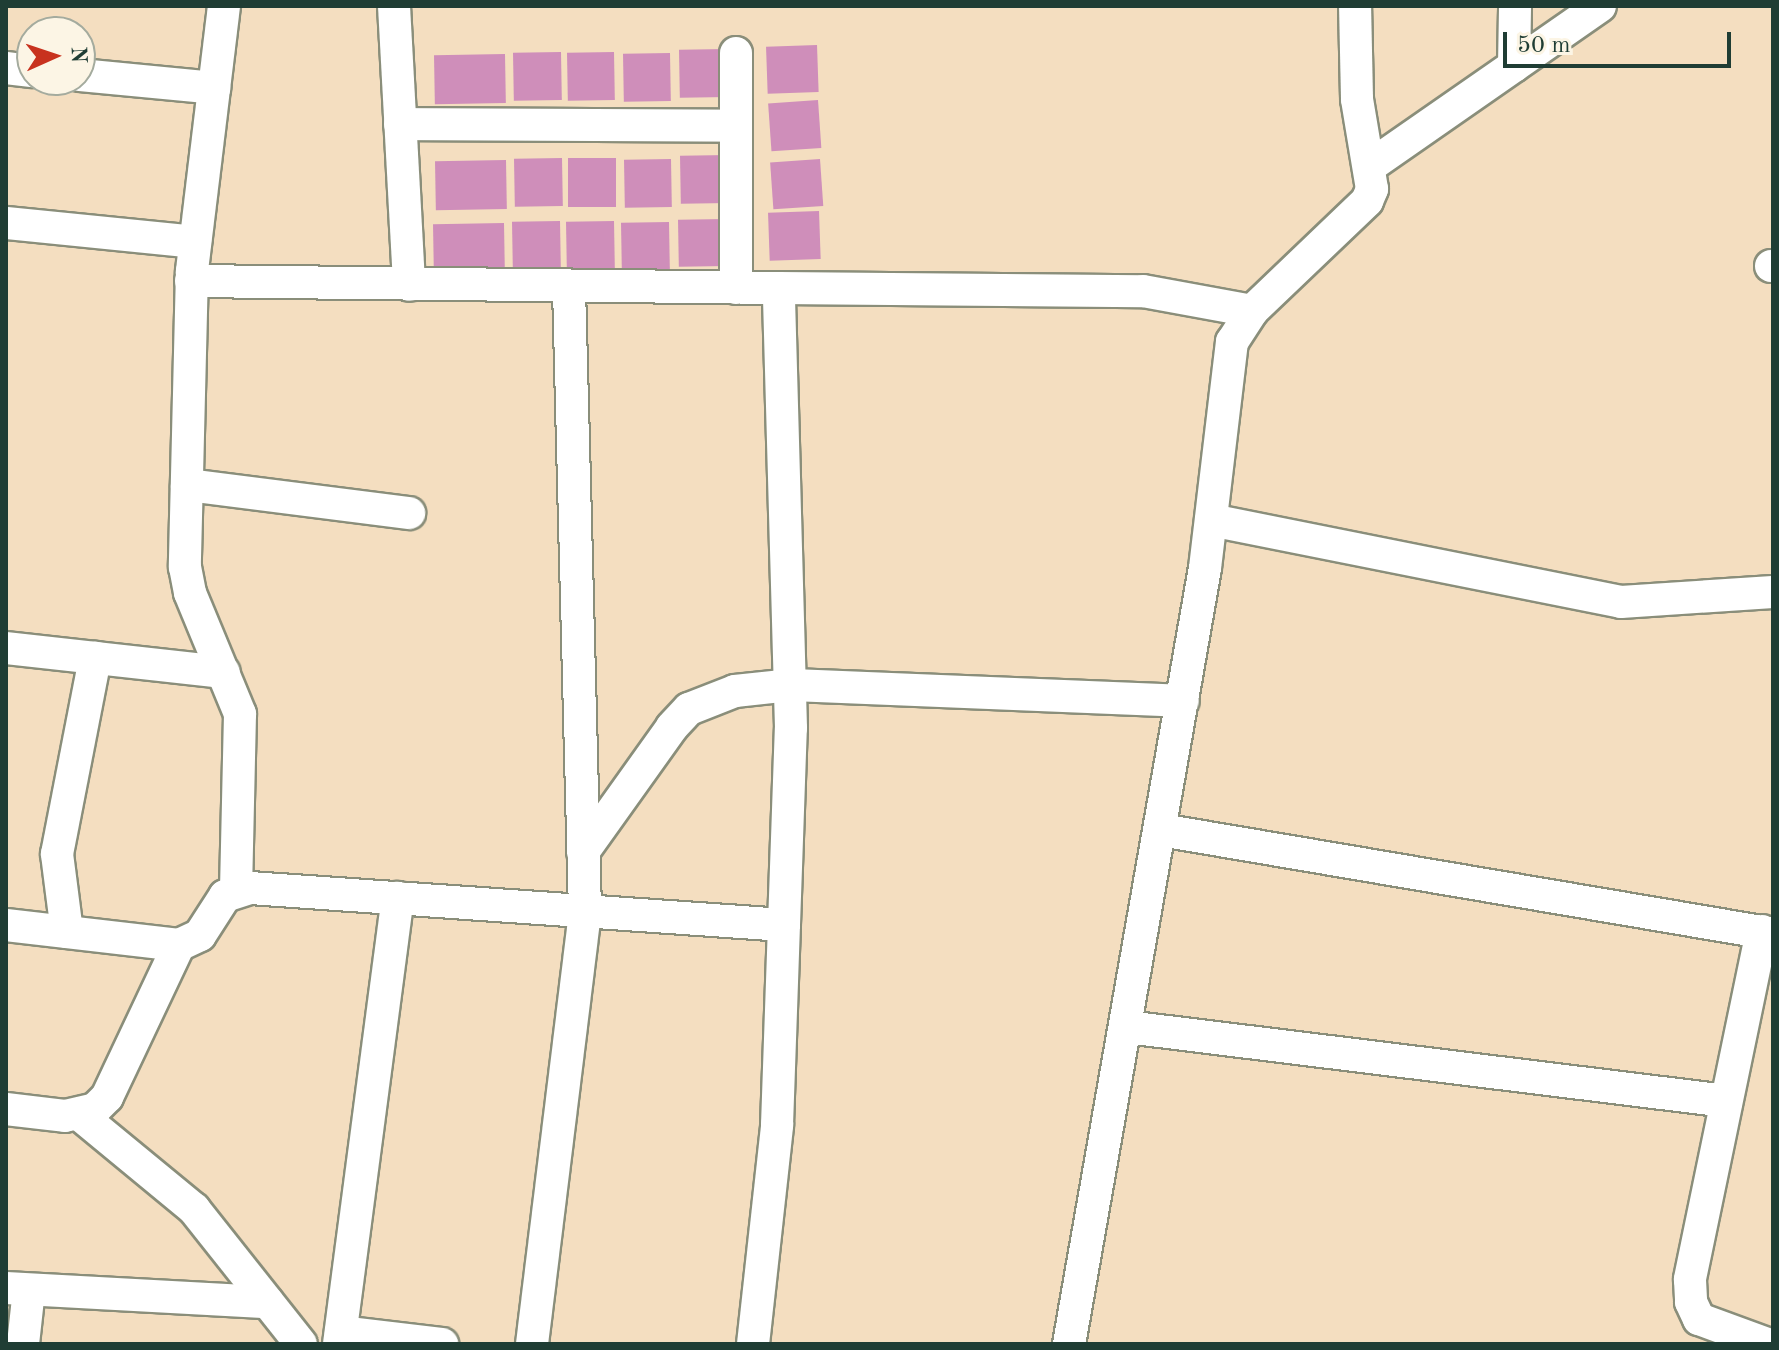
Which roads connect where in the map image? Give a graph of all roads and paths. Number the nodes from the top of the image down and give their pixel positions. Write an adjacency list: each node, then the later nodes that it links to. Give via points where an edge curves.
1 (224, 6): 9 (street)
2 (394, 6): 10 (street)
3 (1355, 6): 12 (street, via 1357,99)
4 (1515, 6): 7 (street)
5 (1600, 6): 7 (street)
6 (736, 53): 11 (street)
7 (1514, 66): 12 (street)
8 (96, 77): 9 (street)
9 (214, 88): 14 (street)
10 (400, 124): 11 (street); 16 (street)
11 (736, 126): 18 (street)
12 (1370, 166): 20 (street, via 1367,201)
13 (6, 223): 14 (street)
14 (195, 242): 15 (street)
15 (191, 281): 16 (street); 21 (street)
16 (409, 285): 17 (street)
17 (569, 287): 18 (street); 31 (street)
18 (736, 288): 19 (street)
19 (779, 288): 20 (street, via 1143,291); 28 (street)
20 (1252, 311): 23 (street, via 1232,342)
21 (187, 485): 22 (street); 27 (street, via 186,580)
22 (409, 513)
23 (1211, 520): 24 (street, via 1621,602); 29 (street)
24 (1773, 592)
25 (6, 648): 26 (street)
26 (95, 658): 27 (street); 37 (street, via 57,854)
27 (224, 672): 32 (street, via 240,714)
28 (790, 685): 29 (street); 31 (street, via 735,691 689,709); 36 (street)
29 (1183, 701): 30 (street)
30 (1161, 830): 38 (street); 40 (street)
31 (583, 852): 34 (street)
32 (236, 889): 33 (street); 39 (street, via 225,896 200,935)
33 (398, 898): 34 (street); 46 (street)
34 (585, 911): 36 (street); 50 (street)
35 (6, 925): 37 (street)
36 (784, 925): 51 (street, via 777,1125)
37 (67, 932): 39 (street)
38 (1768, 932): 41 (street)
39 (179, 945): 43 (street, via 107,1097)
40 (1127, 1027): 41 (street); 52 (street)
41 (1726, 1101): 53 (street, via 1690,1280 1691,1302 1699,1319 1714,1329)
42 (6, 1109): 43 (street)
43 (80, 1115): 45 (street, via 194,1209)
44 (18, 1289): 45 (street); 47 (street)
45 (268, 1302): 48 (street)
46 (340, 1338): 49 (street)
47 (23, 1344)
48 (301, 1344)
49 (442, 1344)
50 (532, 1344)
51 (753, 1344)
52 (1069, 1344)
53 (1767, 1344)

